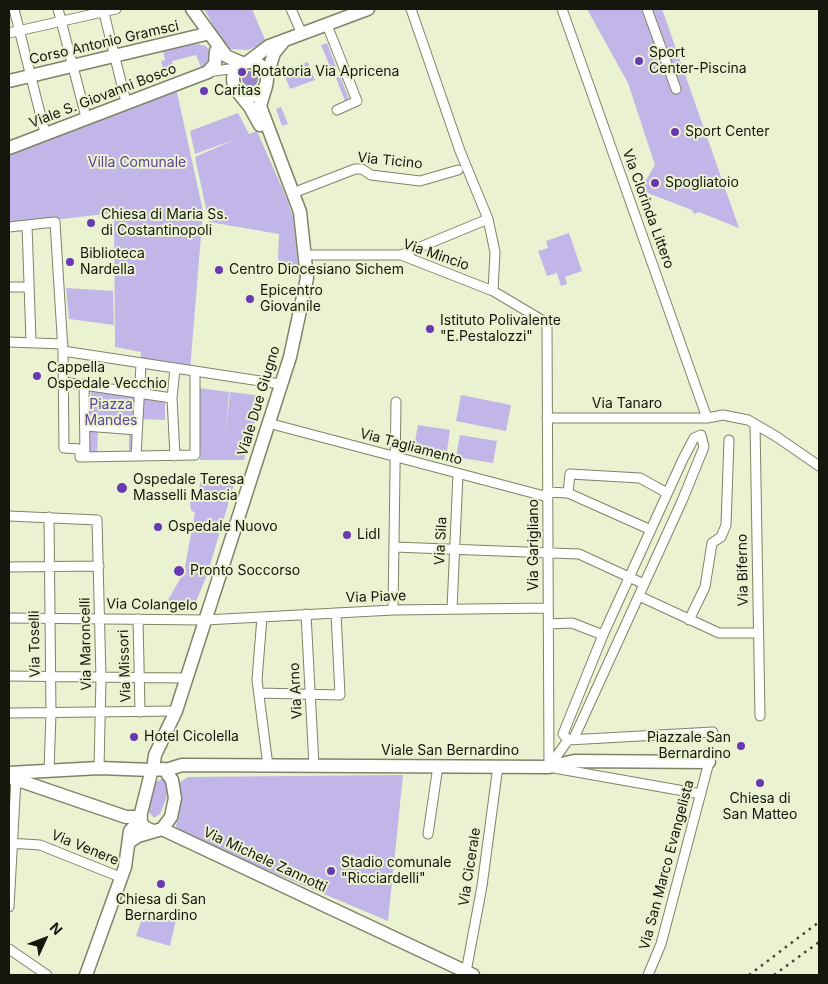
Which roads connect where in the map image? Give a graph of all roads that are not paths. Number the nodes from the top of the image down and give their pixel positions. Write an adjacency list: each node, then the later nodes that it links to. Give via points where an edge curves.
1 (14, 9): 14 (street)
2 (58, 9): 12 (street)
3 (116, 9): 9 (street)
4 (291, 9): 17 (street)
5 (368, 9): 11 (main road)
6 (411, 9): 37 (street, via 460,151)
7 (562, 9): 59 (street, Via Clorinda Littero)
8 (647, 9): 27 (street)
9 (103, 10): 12 (street); 20 (street)
10 (195, 13): 16 (main road, Viale Due Giugno); 22 (main road, Viale Due Giugno)
11 (346, 13): 13 (main road)
12 (61, 20): 14 (street); 21 (street)
13 (326, 25): 17 (main road); 30 (street, via 357,101)
14 (20, 30): 15 (street); 24 (street)
15 (9, 33)
16 (206, 34): 19 (main road, Viale Due Giugno); 20 (main road, Corso Antonio Gramsci)
17 (302, 34): 18 (main road)
18 (283, 42): 22 (main road, via 269,46); 26 (main road, via 274,52)
19 (216, 52): 22 (main road, Viale Due Giugno); 23 (main road, via 215,64)
20 (115, 57): 21 (main road, Corso Antonio Gramsci); 29 (street)
21 (73, 66): 24 (main road, Corso Antonio Gramsci); 31 (street)
22 (237, 67): 23 (street, Viale S. Giovanni Bosco); 26 (main road, Viale Due Giugno, via 262,67); 28 (main road, Viale Due Giugno, via 234,87)
23 (208, 72): 29 (main road, Viale S. Giovanni Bosco)
24 (31, 76): 25 (main road, Corso Antonio Gramsci); 32 (street)
25 (9, 81)
26 (266, 81): 28 (main road, via 263,91 253,96); 34 (main road, Viale Due Giugno, via 260,106)
27 (676, 89)
28 (238, 92): 34 (main road, Viale Due Giugno)
29 (126, 102): 31 (main road, Viale S. Giovanni Bosco)
30 (337, 110)
31 (86, 117): 32 (main road, Viale S. Giovanni Bosco)
32 (45, 133): 33 (main road, Viale S. Giovanni Bosco)
33 (9, 148)
34 (277, 151): 36 (main road, Viale Due Giugno)
35 (458, 170): 36 (street, Via Ticino, via 420,181 371,175 355,169)
36 (293, 193): 40 (main road, Viale Due Giugno, via 300,212)
37 (488, 219): 41 (street); 44 (street, via 495,252)
38 (27, 225): 39 (street); 43 (street); 48 (street, via 55,222)
39 (9, 226)
40 (305, 255): 41 (street, Via Mincio); 54 (main road, Viale Due Giugno, via 307,278 290,357)
41 (401, 255): 44 (street, Via Mincio)
42 (9, 287): 43 (street)
43 (29, 287): 46 (street)
44 (493, 291): 45 (street, Via Mincio)
45 (547, 324): 58 (street, Via Garigliano)
46 (30, 341): 47 (street); 48 (street)
47 (9, 342)
48 (63, 347): 49 (street); 52 (street)
49 (141, 364): 50 (street); 55 (street)
50 (175, 369): 51 (street); 56 (street)
51 (195, 372): 54 (street); 68 (street, via 195,455)
52 (63, 382): 53 (street); 66 (street, via 64,448 80,449 80,457)
53 (84, 384): 55 (street); 62 (street)
54 (280, 384): 60 (main road, Viale Due Giugno)
55 (138, 392): 56 (street); 63 (street)
56 (172, 398): 68 (street)
57 (396, 402): 69 (street)
58 (547, 418): 59 (street, Via Tanaro); 73 (street, Via Garigliano)
59 (707, 418): 61 (street, Via Tanaro, via 724,415); 64 (street)
60 (268, 423): 69 (street, Via Tagliamento); 97 (main road, Viale Due Giugno)
61 (755, 424): 70 (street, Via Tanaro); 100 (street, Via Biferno)
62 (85, 426): 63 (street); 66 (street)
63 (138, 430): 67 (street)
64 (701, 436): 74 (street, via 694,438); 85 (street, via 704,447)
65 (729, 440): 98 (street, via 726,525 721,537 712,544 704,587)
66 (85, 456): 67 (street)
67 (136, 456): 68 (street)
68 (175, 456)
69 (395, 457): 71 (street, Via Tagliamento); 78 (street)
70 (819, 466)
71 (458, 474): 73 (street, Via Tagliamento); 79 (street, Via Sila)
72 (568, 493): 73 (street, Via Tagliamento); 74 (street, via 570,474 640,478); 77 (street)
73 (548, 494): 80 (street, Via Garigliano)
74 (668, 494): 77 (street)
75 (9, 516): 76 (street)
76 (49, 517): 81 (street, Via Toselli); 82 (street, Via Maroncelli, via 97,520)
77 (651, 530): 84 (street)
78 (394, 548): 79 (street); 89 (street)
79 (454, 549): 80 (street); 88 (street, Via Sila)
80 (549, 552): 84 (street, via 579,554); 87 (street, Via Garigliano)
81 (48, 566): 82 (street); 83 (street); 94 (street, Via Toselli)
82 (98, 566): 95 (street, Via Maroncelli)
83 (9, 567)
84 (630, 578): 85 (street); 101 (street)
85 (644, 584): 86 (street)
86 (639, 596): 98 (street); 116 (street)
87 (548, 608): 88 (street, Via Piave); 99 (street, Via Garigliano)
88 (452, 609): 89 (street, Via Piave)
89 (393, 610): 90 (street, Via Piave)
90 (336, 613): 91 (street, Via Piave); 108 (street, via 340,695)
91 (306, 614): 92 (street, Via Piave); 108 (street, Via Arno)
92 (262, 617): 97 (street, Via Piave); 107 (street, via 257,680)
93 (9, 618): 94 (street, Via Colangelo)
94 (48, 618): 95 (street, Via Colangelo); 103 (street, Via Toselli)
95 (99, 618): 96 (street, Via Colangelo); 104 (street, Via Maroncelli)
96 (138, 619): 97 (street, Via Colangelo); 105 (street, Via Missori)
97 (205, 620): 106 (main road, Viale Due Giugno)
98 (689, 620): 100 (street, via 719,632)
99 (548, 624): 101 (street, via 572,624); 122 (street, Via Garigliano)
100 (758, 633): 114 (street, Via Biferno)
101 (603, 635): 116 (street, via 563,734)
102 (9, 676): 103 (street)
103 (49, 677): 104 (street); 113 (street, Via Toselli)
104 (101, 678): 105 (street); 112 (street, Via Maroncelli)
105 (141, 678): 106 (street); 110 (street, Via Missori)
106 (186, 678): 109 (main road, Viale Due Giugno)
107 (259, 693): 108 (street); 118 (street)
108 (309, 694): 119 (street, Via Arno)
109 (176, 711): 110 (street); 125 (main road, Viale Due Giugno, via 155,754)
110 (140, 712): 112 (street)
111 (9, 713): 113 (street)
112 (100, 713): 113 (street); 123 (street, Via Maroncelli)
113 (51, 714): 124 (street, Via Toselli)
114 (760, 716)
115 (713, 732): 116 (street)
116 (571, 739): 122 (street)
117 (709, 762): 122 (main road, Viale San Bernardino, via 574,761); 127 (street, Via San Marco Evangelista)
118 (268, 766): 119 (main road, Viale San Bernardino); 125 (main road, Viale San Bernardino, via 182,765)
119 (314, 766): 120 (main road, Viale San Bernardino)
120 (438, 766): 121 (main road, Viale San Bernardino); 131 (street)
121 (498, 766): 122 (main road, Viale San Bernardino); 138 (street, Via Cicerale)
122 (549, 767): 127 (street)
123 (100, 768): 124 (main road); 125 (main road)
124 (49, 770): 126 (main road)
125 (162, 772): 128 (main road, via 175,798); 129 (main road, Viale Due Giugno, via 146,786)
126 (11, 776): 129 (main road, via 126,817); 134 (street)
127 (701, 794): 141 (street, Via San Marco Evangelista, via 661,944)
128 (170, 817): 130 (main road); 132 (main road)
129 (141, 818): 130 (main road, Via Michele Zannotti, via 144,827); 133 (main road, Viale Due Giugno, via 130,831)
130 (158, 830): 132 (main road, Via Michele Zannotti); 133 (main road)
131 (428, 834)
132 (180, 836): 138 (main road, Via Michele Zannotti)
133 (129, 842): 135 (main road)
134 (11, 843): 135 (street, Via Venere, via 40,845); 136 (street)
135 (120, 877): 140 (main road)
136 (9, 906)
137 (9, 949): 139 (street)
138 (469, 974)
139 (47, 975)
140 (86, 975)
141 (648, 975)

